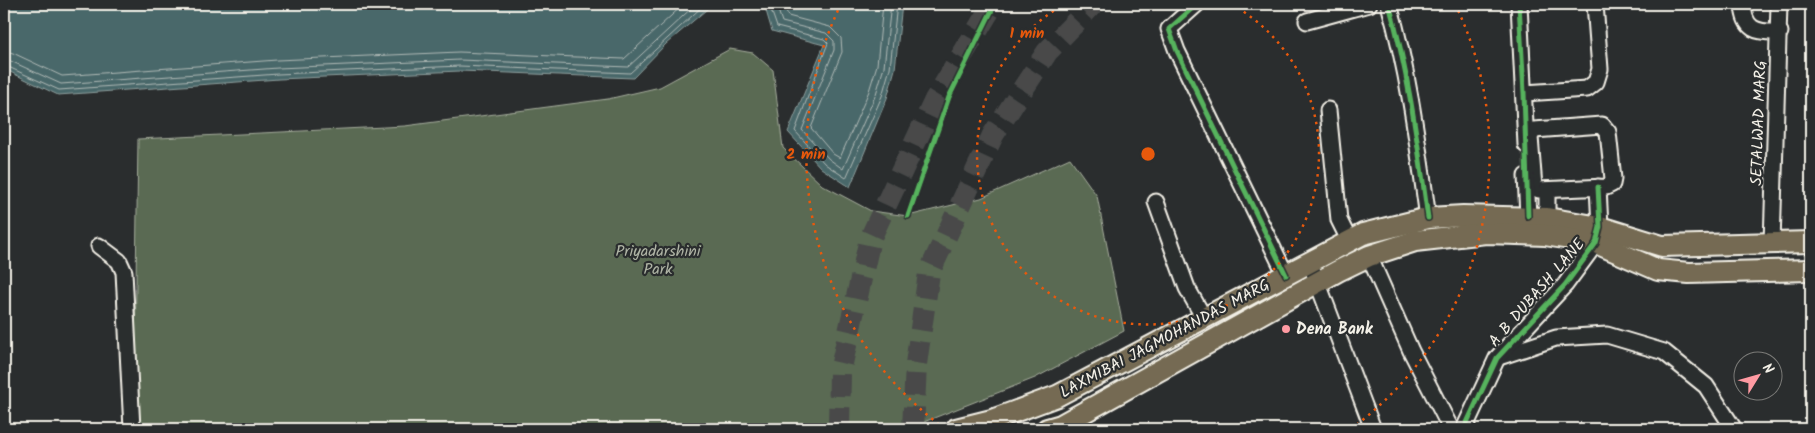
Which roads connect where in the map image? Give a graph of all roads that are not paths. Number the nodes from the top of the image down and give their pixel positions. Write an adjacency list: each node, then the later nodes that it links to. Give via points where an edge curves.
1 (1197, 4): 26 (street, via 1169,29)
2 (1369, 4): 8 (street)
3 (1389, 4): 16 (street, via 1410,99)
4 (1519, 4): 10 (street)
5 (1595, 4): 10 (street, via 1600,69 1596,82 1587,88)
6 (1743, 4): 9 (street, via 1744,17 1760,33)
7 (1779, 4): 9 (street, SETALWAD MARG)
8 (1306, 21)
9 (1780, 32): 21 (street, SETALWAD MARG)
10 (1524, 93): 15 (street)
11 (1328, 110): 19 (street, via 1339,220)
12 (1598, 187): 13 (street); 13 (street, via 1612,184 1613,179 1608,132 1602,125 1538,128 1531,133 1532,182 1536,189); 18 (street)
13 (1547, 190): 17 (street)
14 (1156, 202): 29 (street, via 1187,288)
15 (1528, 216): 16 (main road, LAXMIBAI JAGMOHANDAS MARG); 17 (main road, LAXMIBAI JAGMOHANDAS MARG)
16 (1428, 218): 19 (main road, LAXMIBAI JAGMOHANDAS MARG, via 1364,234)
17 (1548, 218): 18 (main road, LAXMIBAI JAGMOHANDAS MARG)
18 (1598, 235): 21 (main road, LAXMIBAI JAGMOHANDAS MARG, via 1662,246); 23 (main road, LAXMIBAI JAGMOHANDAS MARG, via 1486,233 1415,241); 25 (main road, LAXMIBAI JAGMOHANDAS MARG, via 1658,270 1689,273); 31 (street, A B DUBASH LANE, via 1565,285)
19 (1350, 242): 24 (main road, LAXMIBAI JAGMOHANDAS MARG)
20 (1811, 242): 21 (main road, LAXMIBAI JAGMOHANDAS MARG)
21 (1772, 244)
22 (99, 246): 33 (street, via 119,261 124,272)
23 (1369, 256): 27 (main road, LAXMIBAI JAGMOHANDAS MARG); 36 (street, via 1411,351)
24 (1310, 262): 26 (main road, LAXMIBAI JAGMOHANDAS MARG); 27 (street)
25 (1811, 270)
26 (1286, 275): 28 (main road, LAXMIBAI JAGMOHANDAS MARG)
27 (1317, 282): 30 (main road, LAXMIBAI JAGMOHANDAS MARG); 35 (street)
28 (1225, 307): 29 (main road, LAXMIBAI JAGMOHANDAS MARG); 30 (main road)
29 (1204, 318): 34 (main road, LAXMIBAI JAGMOHANDAS MARG, via 1057,396 992,420)
30 (1236, 327): 32 (main road, LAXMIBAI JAGMOHANDAS MARG)
31 (1497, 358): 37 (street, A B DUBASH LANE); 38 (street, via 1556,338 1607,335 1654,349 1664,352 1706,386)
32 (1057, 428)
33 (132, 429)
34 (956, 429)
35 (1373, 429)
36 (1451, 429)
37 (1464, 429)
38 (1734, 429)

